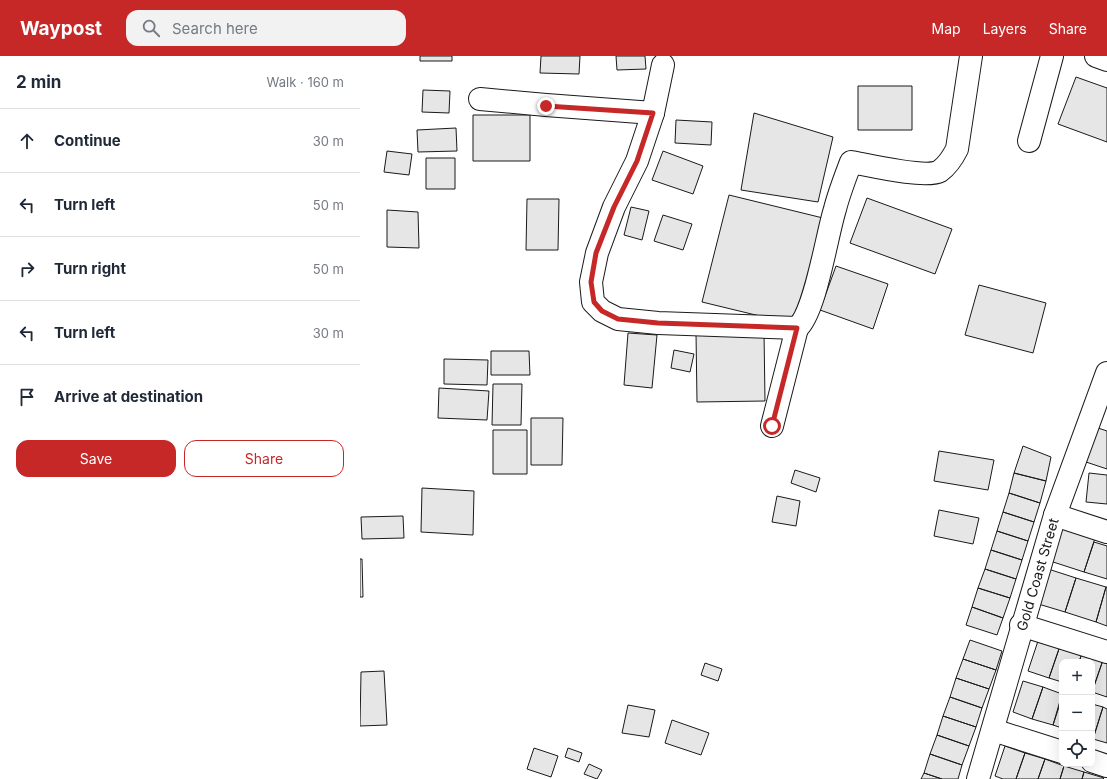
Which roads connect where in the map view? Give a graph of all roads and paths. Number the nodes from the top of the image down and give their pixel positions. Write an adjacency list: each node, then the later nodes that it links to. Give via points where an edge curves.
1 (971, 56): 9 (street, via 957,149 950,161 939,171 923,174 851,162 835,209 812,296 805,316)
2 (1052, 56): 8 (street)
3 (1096, 56): 4 (street)
4 (1107, 60)
5 (664, 65): 7 (street)
6 (480, 98): 7 (street, via 546,106)
7 (653, 113): 9 (street, via 637,161 614,207 596,253 591,282 594,302 602,311 618,319)
8 (1029, 141)
9 (797, 328): 12 (street)
10 (1107, 373): 11 (street, Gold Coast Street)
11 (1099, 417): 13 (street, Gold Coast Street)
12 (772, 426)
13 (1054, 515): 14 (street); 15 (street, Gold Coast Street)
14 (1107, 532)
15 (1021, 625): 16 (street); 17 (street, Gold Coast Street)
16 (1107, 652)
17 (993, 730): 18 (street); 21 (street, Gold Coast Street)
18 (1059, 751)
19 (1095, 762): 20 (street)
20 (1107, 766)
21 (978, 779)

